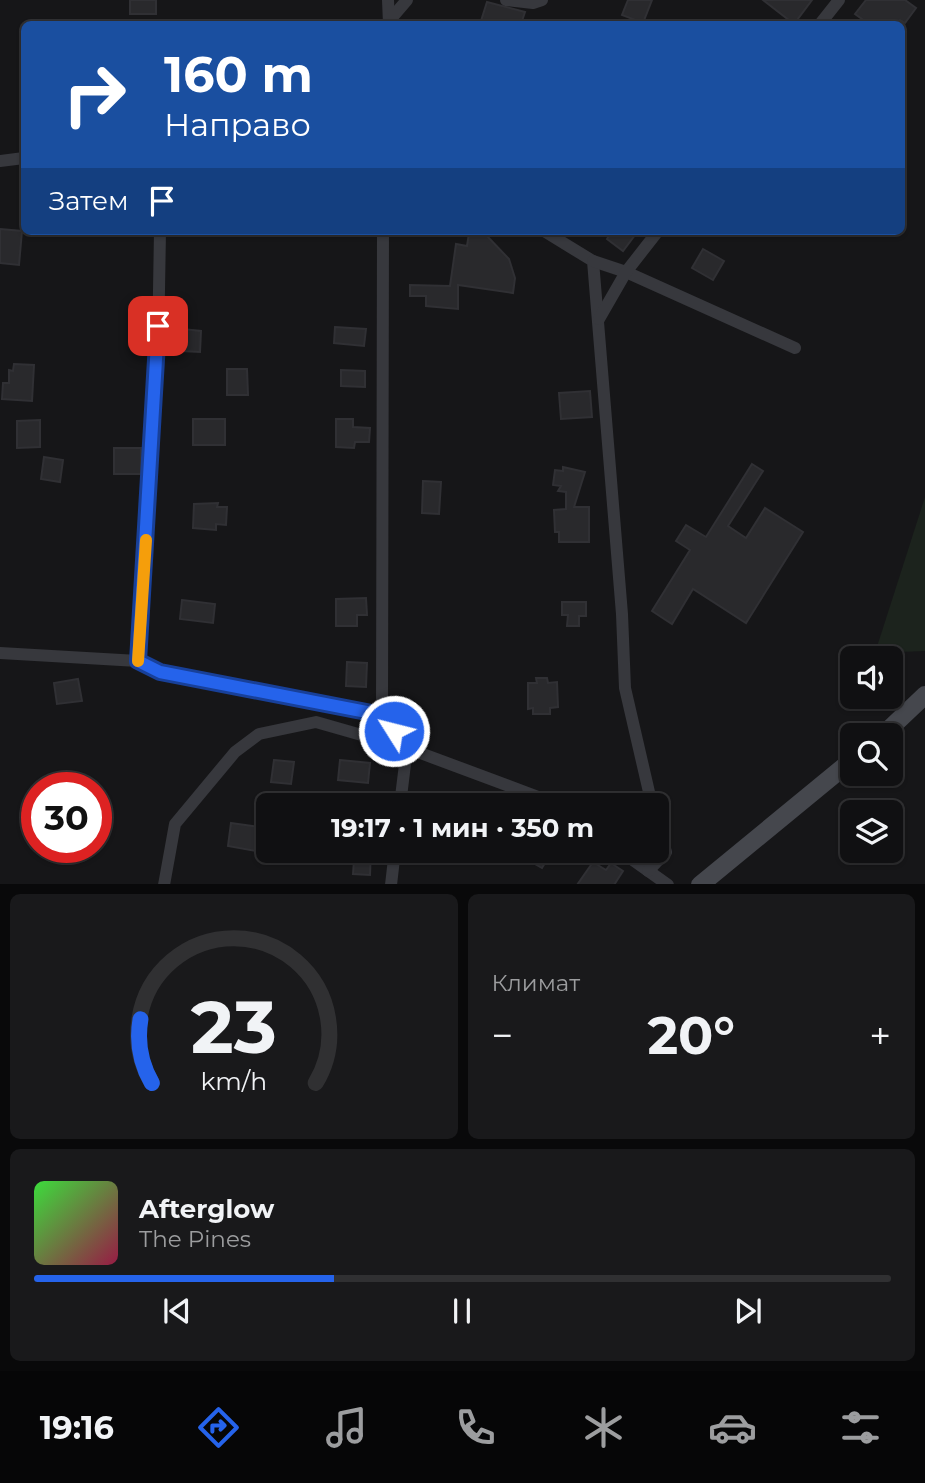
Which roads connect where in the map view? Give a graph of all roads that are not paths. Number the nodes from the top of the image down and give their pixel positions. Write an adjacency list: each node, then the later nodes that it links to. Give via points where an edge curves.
1 (388, 0): 6 (street)
2 (407, 0): 7 (street)
3 (506, 0): 4 (street, via 533,4)
4 (542, 0)
5 (839, 0): 8 (street)
6 (389, 21)
7 (391, 21)
8 (822, 21)
9 (21, 158): 10 (street)
10 (0, 161)
11 (160, 235): 20 (street, via 158,349)
12 (383, 235): 22 (street)
13 (551, 235): 15 (street)
14 (655, 235): 16 (street)
15 (593, 261): 16 (street); 17 (street)
16 (626, 272): 17 (street); 18 (street)
17 (599, 320): 28 (street, via 625,688)
18 (795, 348)
19 (0, 653): 20 (street)
20 (138, 661): 22 (street, via 160,672)
21 (925, 695): 23 (main road)
22 (382, 715): 24 (street)
23 (896, 723)
24 (407, 748): 26 (street); 27 (street); 33 (street, via 316,722 260,734 234,752 175,824)
25 (840, 770): 36 (main road)
26 (401, 793)
27 (530, 793)
28 (649, 793)
29 (393, 863): 34 (street)
30 (637, 863): 32 (street)
31 (656, 863): 32 (street)
32 (648, 871): 35 (street)
33 (164, 884)
34 (391, 884)
35 (668, 884)
36 (700, 884)

